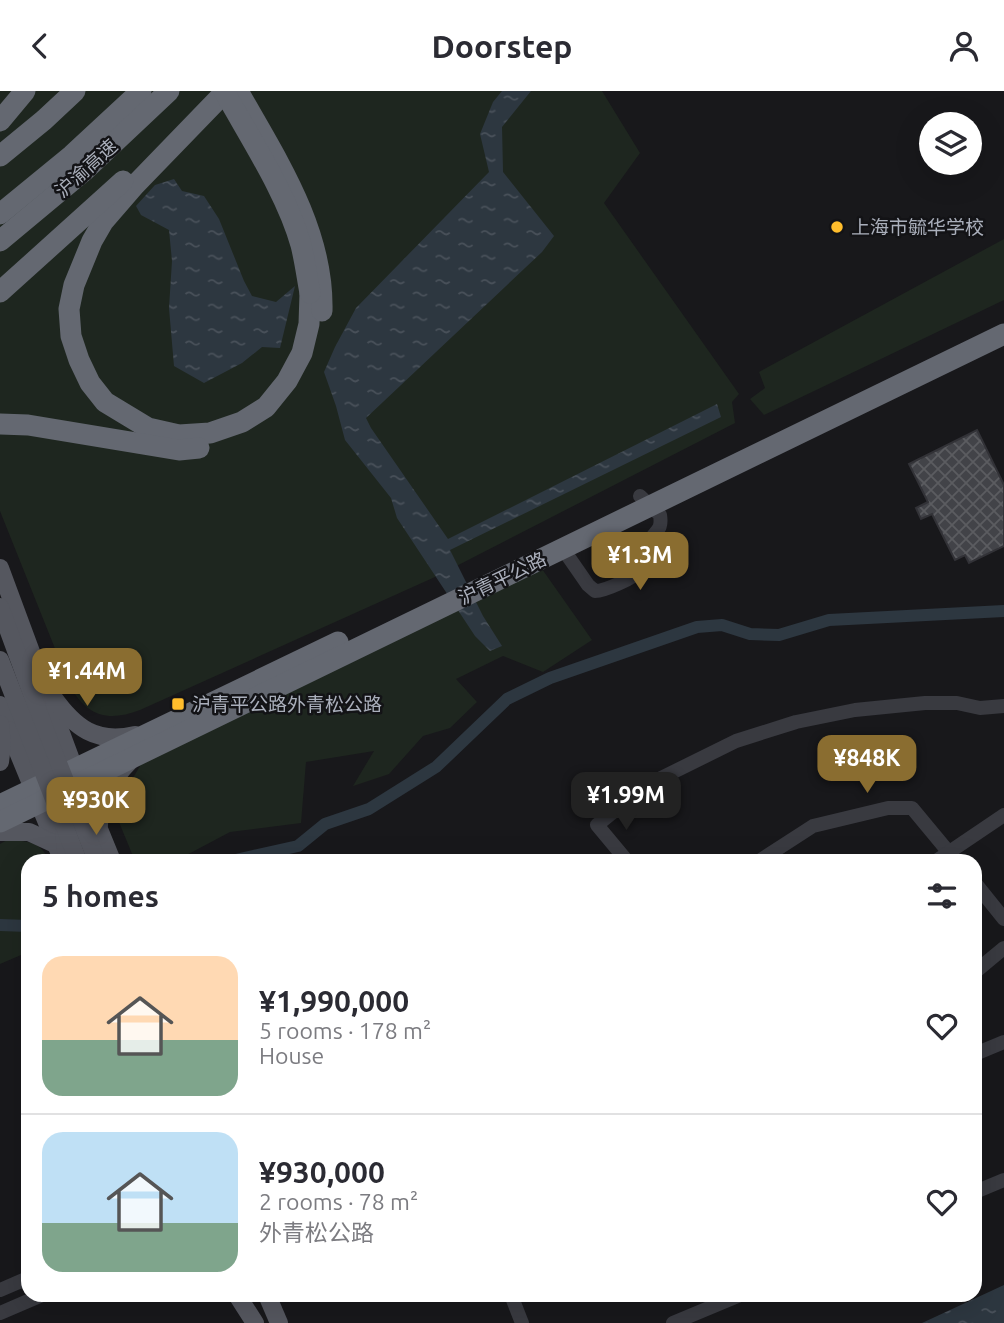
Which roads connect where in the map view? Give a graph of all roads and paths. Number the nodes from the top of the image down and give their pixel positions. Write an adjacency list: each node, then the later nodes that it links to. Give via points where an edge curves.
1 (25, 91): 7 (highway)
2 (75, 91): 8 (highway)
3 (141, 91): 9 (highway, 沪渝高速)
4 (169, 91): 10 (highway, 沪渝高速)
5 (223, 91): 11 (highway); 12 (highway, bridge, via 292,221); 12 (highway, via 135,184 92,241 69,309 79,360 106,402 148,428 179,435 210,433 266,407 287,381 302,353)
6 (238, 91): 12 (highway, via 304,216 316,253)
7 (0, 121)
8 (0, 156)
9 (0, 214)
10 (0, 241)
11 (0, 292)
12 (316, 293): 14 (highway, via 321,325 314,358 297,389 274,416 247,434 213,446 179,450)
13 (1004, 324): 15 (highway, 沪青平公路)
14 (0, 424)
15 (645, 501): 16 (highway, 沪青平公路); 16 (street, via 661,517 638,573 595,591); 18 (highway, 沪青平公路)
16 (563, 549): 18 (highway, 沪青平公路)
17 (0, 568): 22 (main road)
18 (477, 582): 19 (highway, 沪青平公路)
19 (444, 598): 26 (highway, 沪青平公路); 27 (highway, 沪青平公路)
20 (0, 607): 40 (main road, bridge, via 48,738)
21 (0, 660): 38 (main road, bridge)
22 (34, 661): 26 (main road, via 62,710 81,728 107,738); 29 (main road)
23 (0, 706): 29 (main road, via 31,750); 30 (main road)
24 (1004, 706): 42 (street, via 925,703 855,710 736,741 645,786 597,825)
25 (0, 720): 28 (main road)
26 (155, 729): 29 (highway, 沪青平公路)
27 (133, 758): 29 (highway, 沪青平公路); 39 (main road, via 116,775 101,807)
28 (0, 762)
29 (66, 781): 30 (highway, 沪青平公路); 37 (main road); 41 (main road)
30 (35, 797): 31 (highway, 沪青平公路); 33 (highway, 沪青平公路); 35 (main road)
31 (0, 805)
32 (1004, 815): 45 (street)
33 (0, 822)
34 (0, 832): 35 (main road, via 29,832)
35 (55, 844): 36 (main road)
36 (61, 854)
37 (65, 854)
38 (76, 854)
39 (104, 854)
40 (104, 854)
41 (104, 854)
42 (621, 854)
43 (770, 854): 44 (street, via 813,826 888,808 912,808)
44 (951, 854)
45 (955, 854)
46 (982, 892): 47 (street)
47 (1004, 919)
48 (1004, 948): 49 (street)
49 (982, 966)
50 (1004, 1042): 51 (street)
51 (982, 1051)
52 (1004, 1180): 53 (street)
53 (982, 1189)
54 (21, 1281): 55 (street)
55 (0, 1290)
56 (26, 1302): 63 (street)
57 (241, 1302): 64 (main road)
58 (248, 1302): 64 (main road)
59 (270, 1302): 65 (main road)
60 (276, 1302): 65 (main road)
61 (514, 1302): 66 (street)
62 (723, 1302): 67 (street)
63 (0, 1313)
64 (256, 1323)
65 (280, 1323)
66 (522, 1323)
67 (673, 1323)

